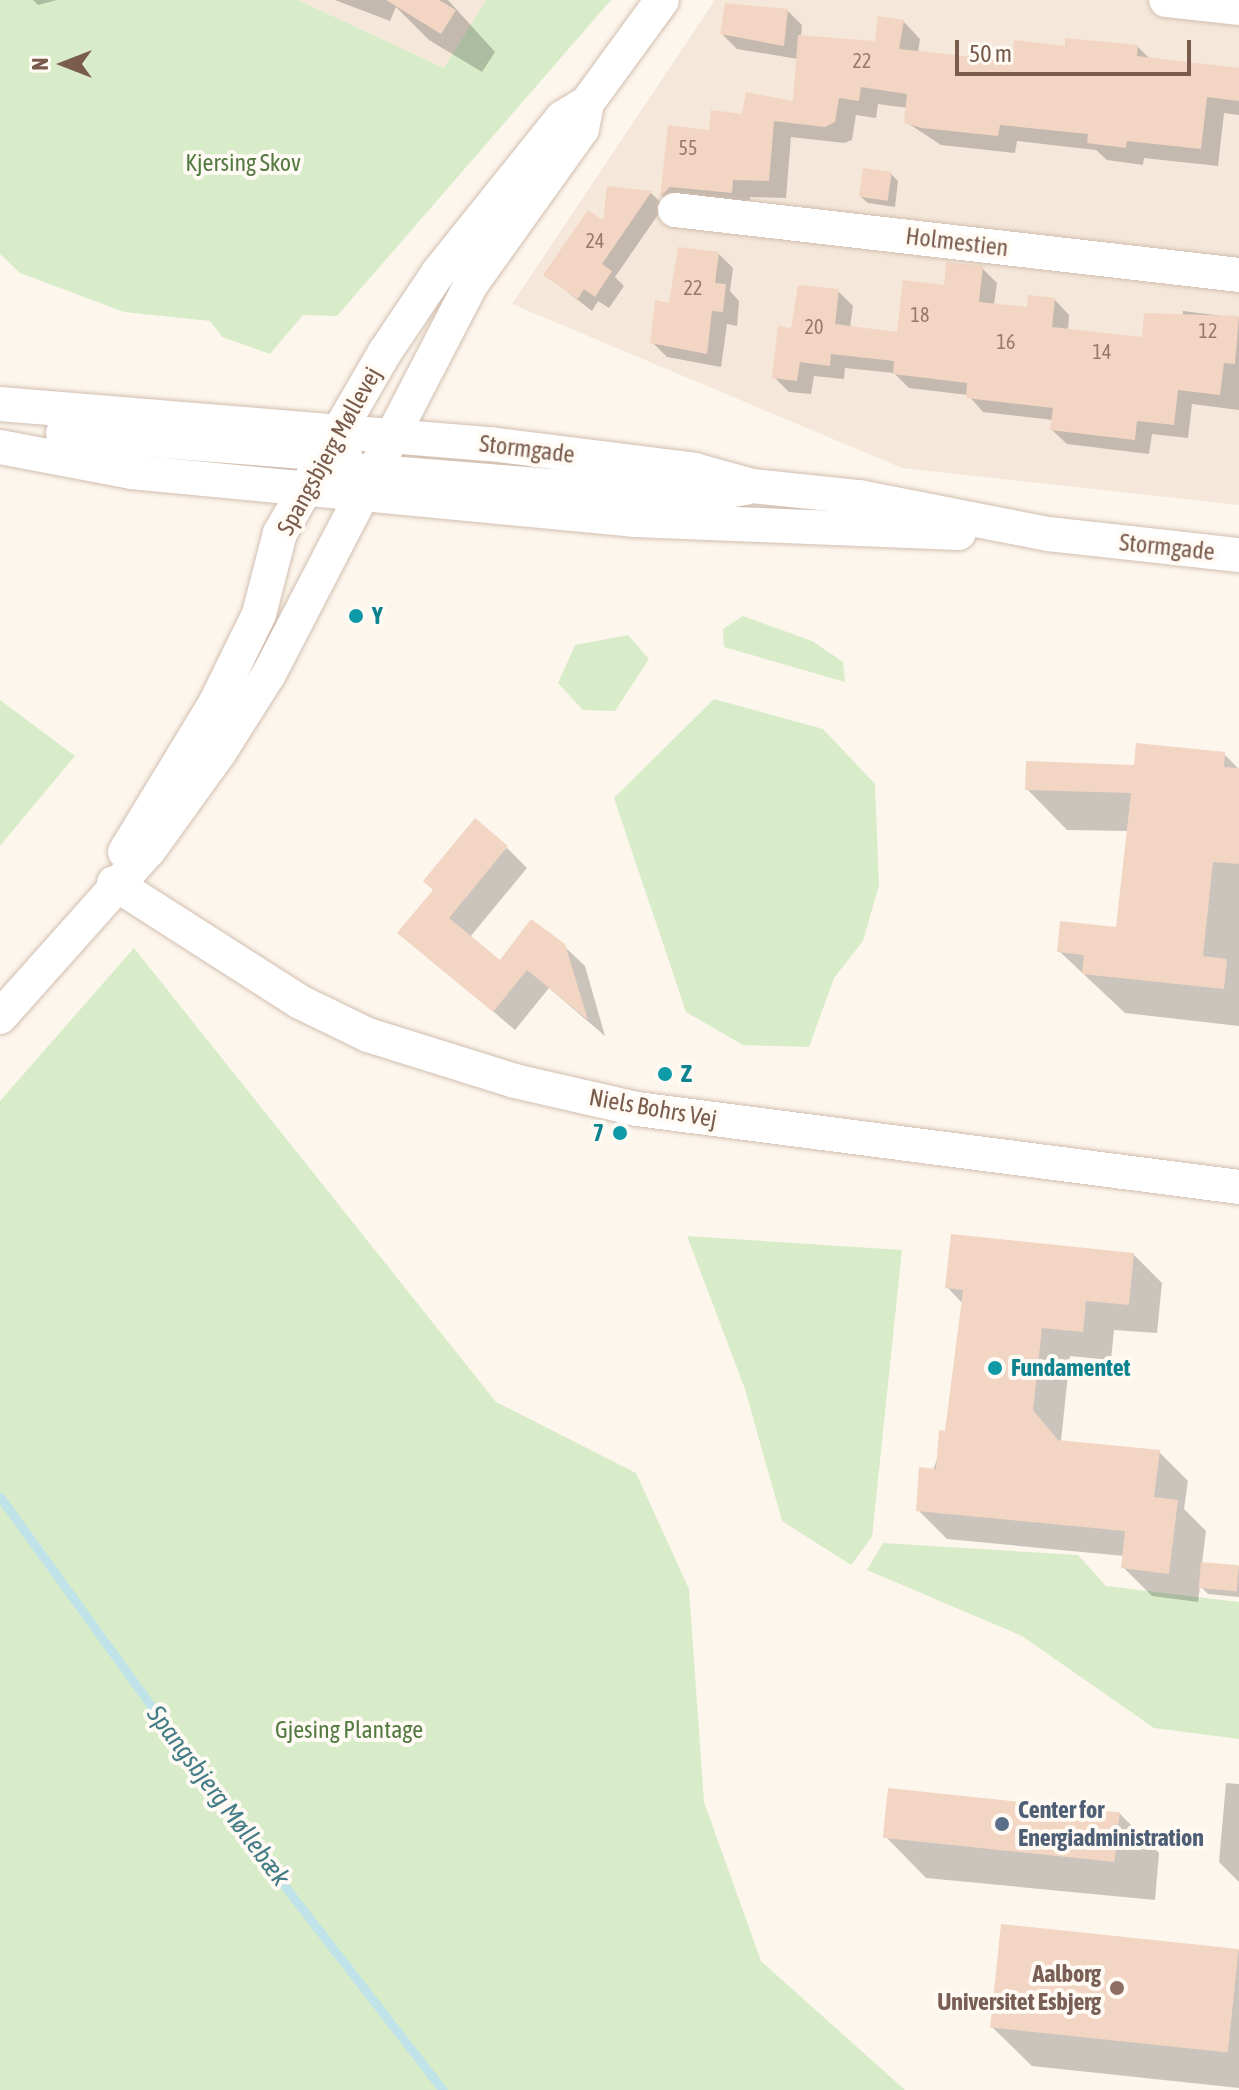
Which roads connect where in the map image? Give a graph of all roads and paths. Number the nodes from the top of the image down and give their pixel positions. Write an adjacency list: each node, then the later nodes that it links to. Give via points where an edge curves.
1 (662, 0): 4 (street, Spangsbjerg Møllevej)
2 (1166, 0): 3 (street)
3 (1239, 8)
4 (587, 103): 9 (street, Spangsbjerg Møllevej, via 582,129 470,286); 10 (street, Spangsbjerg Møllevej, via 562,118 438,273)
5 (675, 210): 6 (street, Holmestien)
6 (1239, 275)
7 (0, 404): 10 (street)
8 (0, 426): 10 (street)
9 (389, 437): 10 (street); 12 (street, Spangsbjerg Møllevej); 13 (street, Stormgade, via 695,470)
10 (331, 445): 14 (street, Spangsbjerg Møllevej)
11 (0, 447): 14 (street, Stormgade, via 131,472)
12 (366, 480): 13 (street, via 690,497); 14 (street, Stormgade); 15 (street, Stormgade, via 635,520); 17 (street, Spangsbjerg Møllevej, via 269,674 149,850)
13 (752, 486): 15 (street, Stormgade, via 859,497)
14 (307, 487): 17 (street, Spangsbjerg Møllevej, via 280,533 259,614 221,691 130,840)
15 (1048, 534): 16 (street, Stormgade)
16 (1239, 555)
17 (114, 883): 18 (street, Spangsbjerg Møllevej); 19 (street, Niels Bohrs Vej, via 300,1002 368,1035 515,1081 637,1109)
18 (0, 1017)
19 (1239, 1187)

